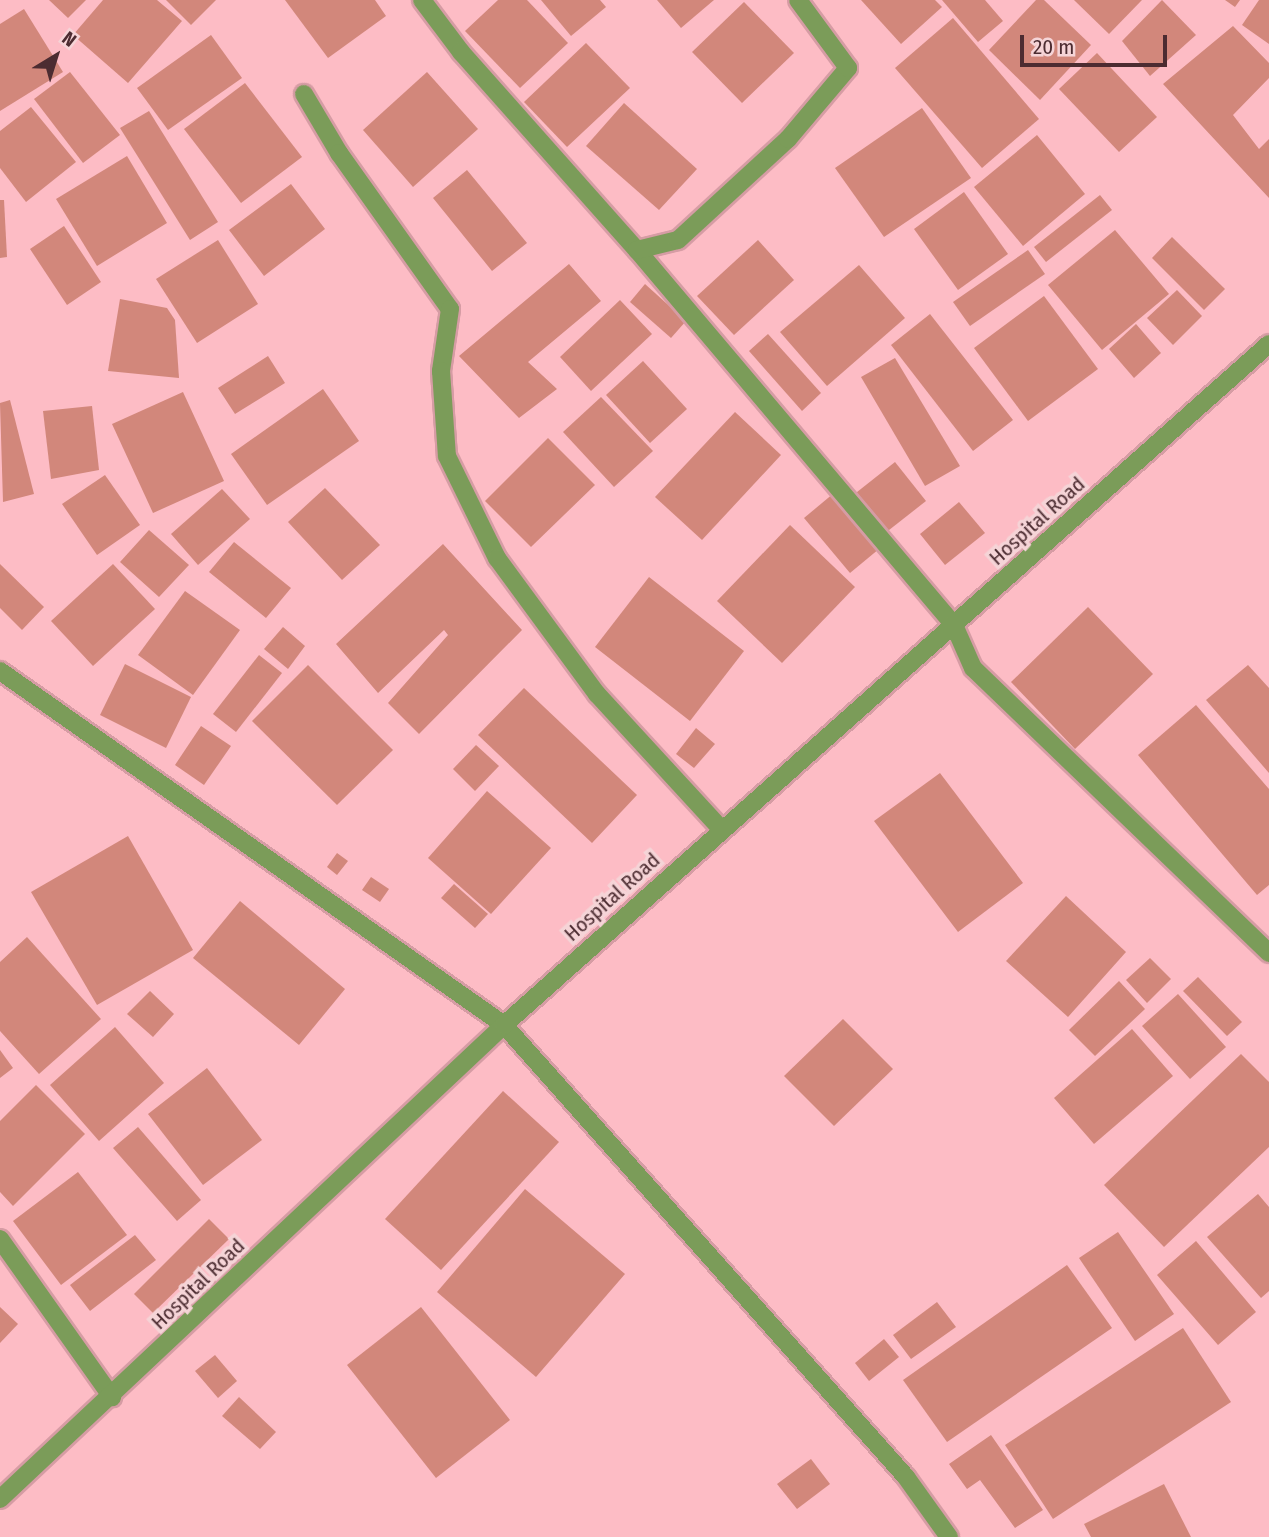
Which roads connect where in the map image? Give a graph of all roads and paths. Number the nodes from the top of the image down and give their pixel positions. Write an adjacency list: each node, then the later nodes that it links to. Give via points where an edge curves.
1 (422, 0): 4 (street, via 461,52)
2 (797, 0): 4 (street, via 848,68 788,139 678,240)
3 (304, 94): 8 (street, via 339,153 450,309 442,371 447,456 497,558 597,694)
4 (637, 250): 6 (street)
5 (1269, 344): 6 (street, Hospital Road)
6 (954, 625): 8 (street, Hospital Road); 9 (street, via 973,668)
7 (0, 671): 10 (street)
8 (721, 829): 10 (street, Hospital Road)
9 (1269, 953)
10 (504, 1025): 12 (street, Hospital Road); 14 (street, via 906,1477)
11 (0, 1239): 12 (street)
12 (112, 1397): 13 (street, Hospital Road)
13 (0, 1499)
14 (949, 1537)

